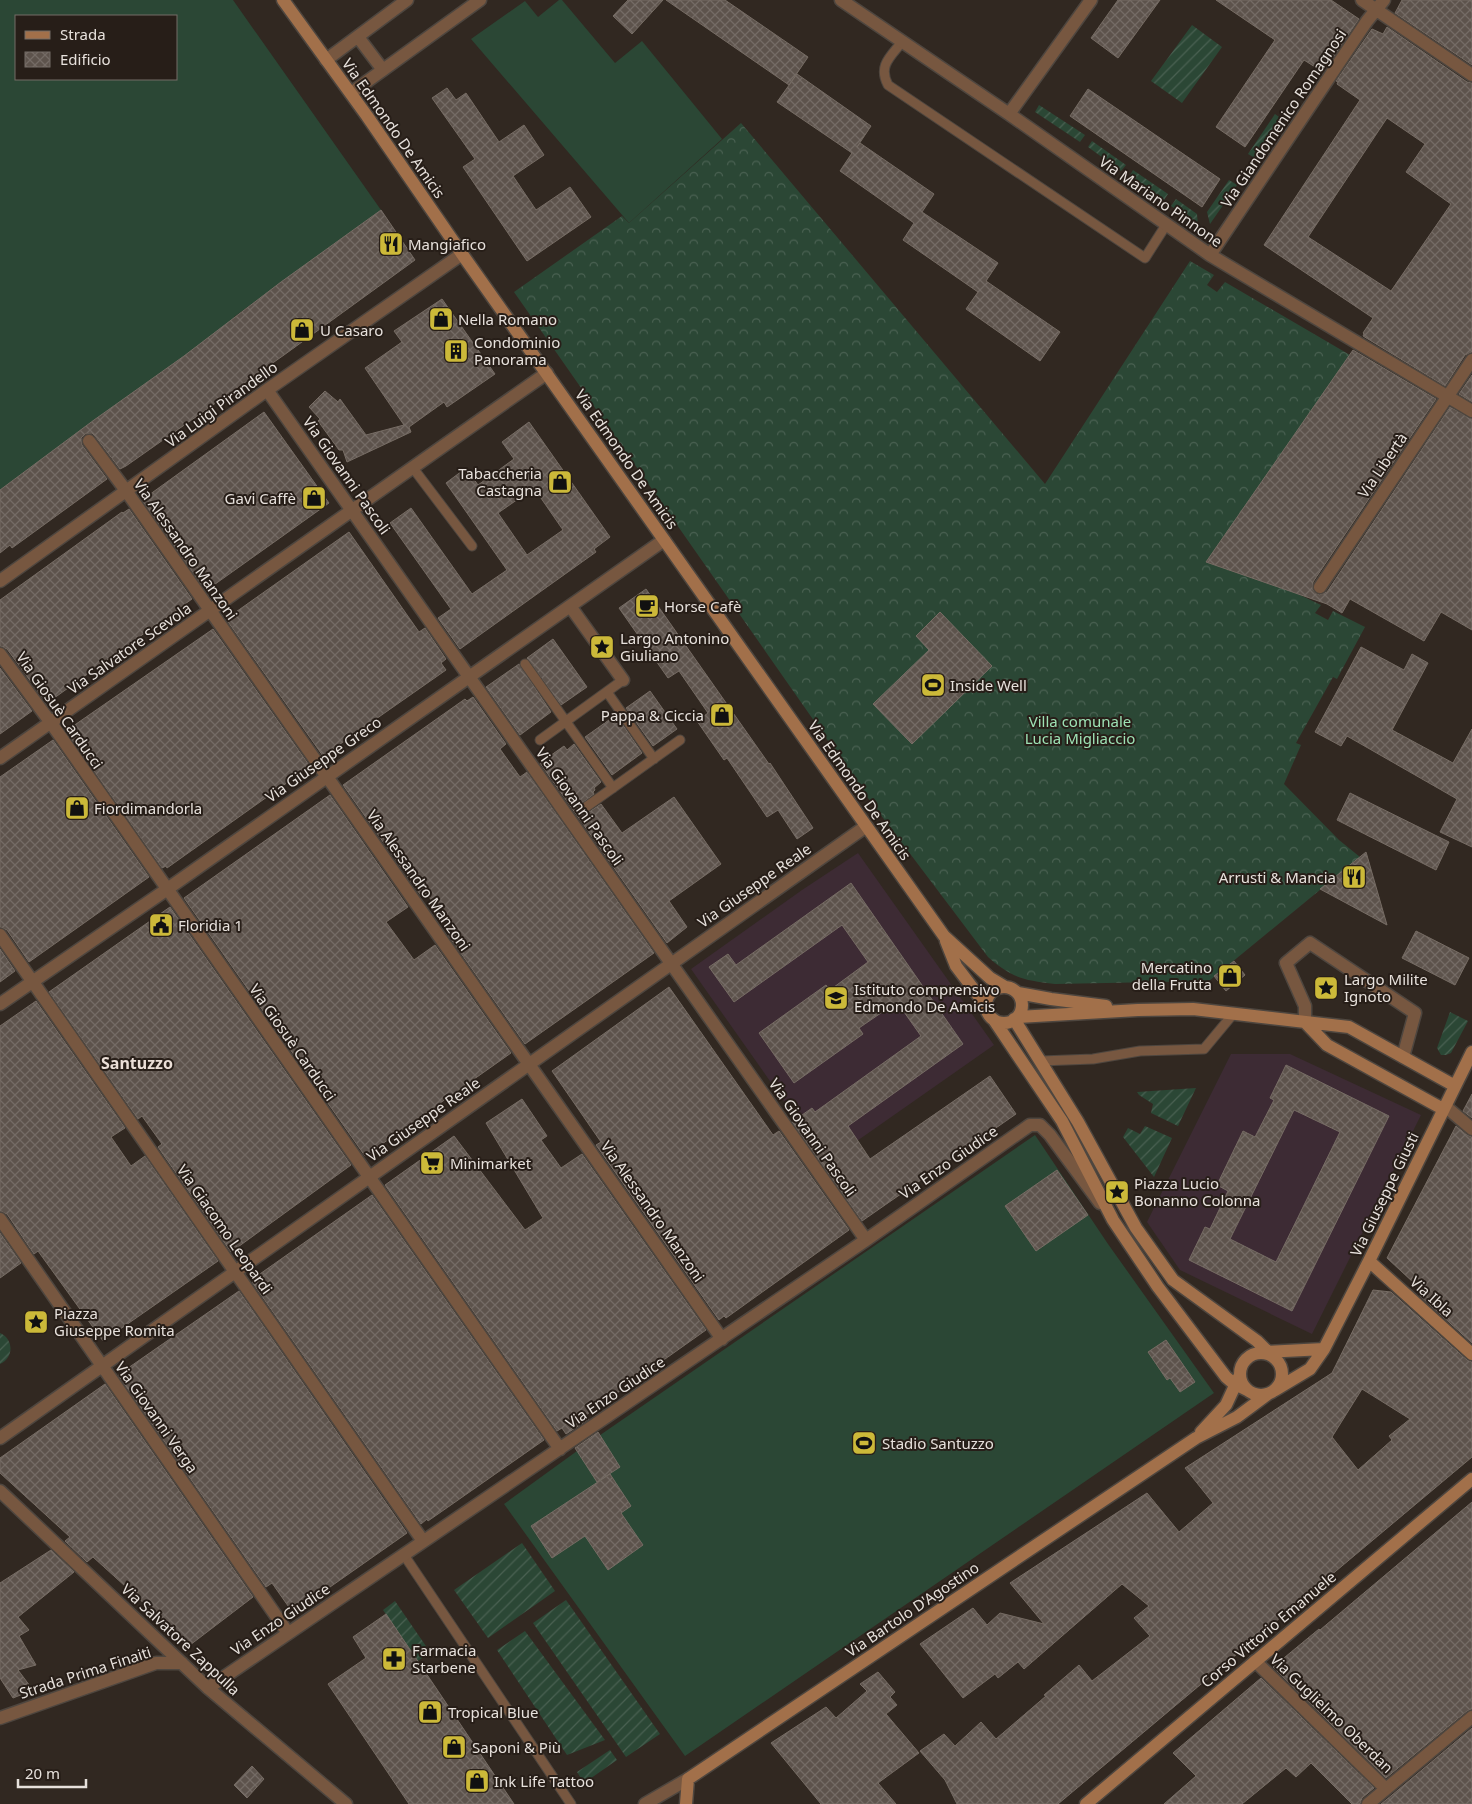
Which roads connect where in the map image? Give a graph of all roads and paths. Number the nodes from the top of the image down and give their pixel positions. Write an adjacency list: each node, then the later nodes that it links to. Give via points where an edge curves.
1 (283, 0): 10 (main road, Via Edmondo De Amicis)
2 (407, 0): 8 (street)
3 (480, 0): 11 (street)
4 (841, 0): 9 (street, Via Mariano Pinnone)
5 (1091, 0): 14 (street)
6 (1362, 0): 7 (street)
7 (1380, 5): 12 (street); 17 (street, Via Giandomenico Romagnosi)
8 (358, 36): 10 (street); 11 (street)
9 (902, 42): 14 (street, Via Mariano Pinnone); 15 (lane, via 884,66 888,85 1145,258)
10 (326, 60): 13 (main road, Via Edmondo De Amicis)
11 (383, 70): 13 (street)
12 (1472, 75)
13 (351, 93): 16 (main road, Via Edmondo De Amicis)
14 (1009, 114): 15 (street, Via Mariano Pinnone)
15 (1166, 225): 17 (street, Via Mariano Pinnone)
16 (462, 254): 19 (main road, Via Edmondo De Amicis); 20 (street, Via Luigi Pirandello)
17 (1210, 256): 21 (street, Via Mariano Pinnone)
18 (1472, 360): 21 (street, Via Libertà)
19 (547, 373): 24 (street, Via Salvatore Scevola); 27 (main road, Via Edmondo De Amicis)
20 (267, 390): 25 (street, Via Luigi Pirandello); 26 (street, Via Giovanni Pascoli)
21 (1447, 397): 22 (street, Via Mariano Pinnone); 30 (street, Via Libertà)
22 (1472, 411)
23 (89, 441): 25 (street, Via Alessandro Manzoni)
24 (413, 468): 26 (street, Via Salvatore Scevola); 28 (lane)
25 (127, 492): 29 (street, Via Luigi Pirandello); 32 (street, Via Alessandro Manzoni)
26 (352, 510): 32 (street, Via Salvatore Scevola); 35 (street, Via Giovanni Pascoli)
27 (664, 540): 31 (street, Via Giuseppe Greco); 47 (main road, Via Edmondo De Amicis)
28 (472, 546)
29 (0, 581)
30 (1320, 587)
31 (570, 606): 35 (street, Via Giuseppe Greco); 36 (street)
32 (210, 611): 39 (street, Via Salvatore Scevola); 44 (street, Via Alessandro Manzoni)
33 (0, 654): 39 (street, Via Giosuè Carducci)
34 (525, 664): 38 (lane)
35 (469, 676): 44 (street, Via Giuseppe Greco); 51 (street, Via Giovanni Pascoli)
36 (623, 680): 37 (lane)
37 (607, 692): 38 (lane); 43 (lane)
38 (566, 721): 40 (lane); 45 (lane)
39 (51, 723): 42 (street, Via Salvatore Scevola); 48 (street, Via Giosuè Carducci)
40 (540, 740)
41 (680, 740): 43 (lane)
42 (0, 758)
43 (654, 759): 45 (lane)
44 (326, 776): 48 (street, Via Giuseppe Greco); 65 (street, Via Alessandro Manzoni)
45 (613, 788): 46 (lane)
46 (586, 807)
47 (865, 827): 50 (main road, Via Edmondo De Amicis); 51 (street, Via Giuseppe Reale)
48 (166, 890): 52 (street, Via Giuseppe Greco); 69 (street, Via Giosuè Carducci)
49 (0, 935): 52 (street, Via Giacomo Leopardi)
50 (944, 936): 53 (main road, via 984,973); 56 (main road, via 956,966)
51 (671, 963): 65 (street, Via Giuseppe Reale); 72 (street, Via Giovanni Pascoli)
52 (32, 981): 55 (street, Via Giuseppe Greco); 74 (street, Via Giacomo Leopardi)
53 (1005, 987): 54 (main road); 56 (main road, via 991,992)
54 (1018, 993): 57 (main road); 59 (main road, via 1022,1009)
55 (0, 1004)
56 (986, 1007): 60 (main road)
57 (1138, 1010): 58 (main road); 59 (main road)
58 (1234, 1012): 61 (main road); 64 (lane, via 1204,1049 1140,1051 1093,1059)
59 (1016, 1018): 60 (main road, via 1008,1022); 64 (main road)
60 (994, 1020): 71 (main road, via 1062,1121)
61 (1305, 1022): 63 (main road, via 1349,1027); 63 (street, via 1306,1006 1286,963 1310,943 1415,1013); 67 (main road, via 1327,1045)
62 (1472, 1052): 66 (main road, Via Giuseppe Giusti)
63 (1403, 1057): 66 (main road)
64 (1041, 1061): 77 (main road, via 1136,1228 1173,1280 1257,1341)
65 (530, 1064): 69 (street, Via Giuseppe Reale); 75 (street, Via Alessandro Manzoni)
66 (1455, 1086): 67 (main road, Via Giuseppe Giusti)
67 (1444, 1108): 68 (street); 73 (main road, Via Giuseppe Giusti)
68 (1472, 1129)
69 (368, 1178): 74 (street, Via Giuseppe Reale); 84 (street, Via Giosuè Carducci)
70 (0, 1219): 79 (street, Via Giovanni Verga)
71 (1113, 1220): 72 (street, Via Enzo Giudice, via 1050,1135 1040,1125 1030,1125); 80 (main road, via 1158,1287 1226,1377)
72 (866, 1240): 75 (street, Via Enzo Giudice)
73 (1369, 1262): 76 (main road, Via Giuseppe Giusti); 78 (main road, Via Ibla)
74 (235, 1272): 79 (street, Via Giuseppe Reale); 87 (street, Via Giacomo Leopardi)
75 (722, 1338): 84 (street, Via Enzo Giudice)
76 (1324, 1349): 77 (main road); 81 (main road, Via Giuseppe Giusti, via 1310,1369)
77 (1268, 1353): 80 (main road, via 1249,1356 1240,1369); 81 (main road, via 1277,1360 1282,1376)
78 (1472, 1354)
79 (102, 1366): 82 (street, Via Giuseppe Reale); 89 (street, Via Giovanni Verga)
80 (1238, 1381): 81 (main road, via 1249,1391 1262,1395); 83 (main road, via 1226,1405)
81 (1272, 1392): 83 (main road, Via Giuseppe Giusti, via 1237,1417)
82 (0, 1438)
83 (1196, 1438): 95 (main road, Via Bartolo D'Agostino)
84 (560, 1449): 87 (street, Via Enzo Giudice)
85 (1472, 1479): 90 (main road, Corso Vittorio Emanuele)
86 (0, 1491): 91 (street, Via Salvatore Zappulla)
87 (423, 1541): 88 (street, Via Enzo Giudice)
88 (404, 1555): 89 (street, Via Enzo Giudice); 98 (lane)
89 (288, 1633): 92 (street, Via Enzo Giudice)
90 (1255, 1661): 96 (street, Via Guglielmo Oberdan); 101 (main road, Corso Vittorio Emanuele)
91 (182, 1662): 92 (street, Via Salvatore Zappulla); 94 (street, Strada Prima Finaiti, via 156,1664)
92 (208, 1688): 97 (street, Via Salvatore Zappulla)
93 (1472, 1717): 96 (street)
94 (0, 1718)
95 (688, 1778): 99 (street, Via Bartolo D'Agostino); 100 (main road)
96 (1386, 1789): 102 (street)
97 (346, 1804)
98 (572, 1804)
99 (645, 1804)
100 (686, 1804)
101 (1086, 1804)
102 (1368, 1804)

